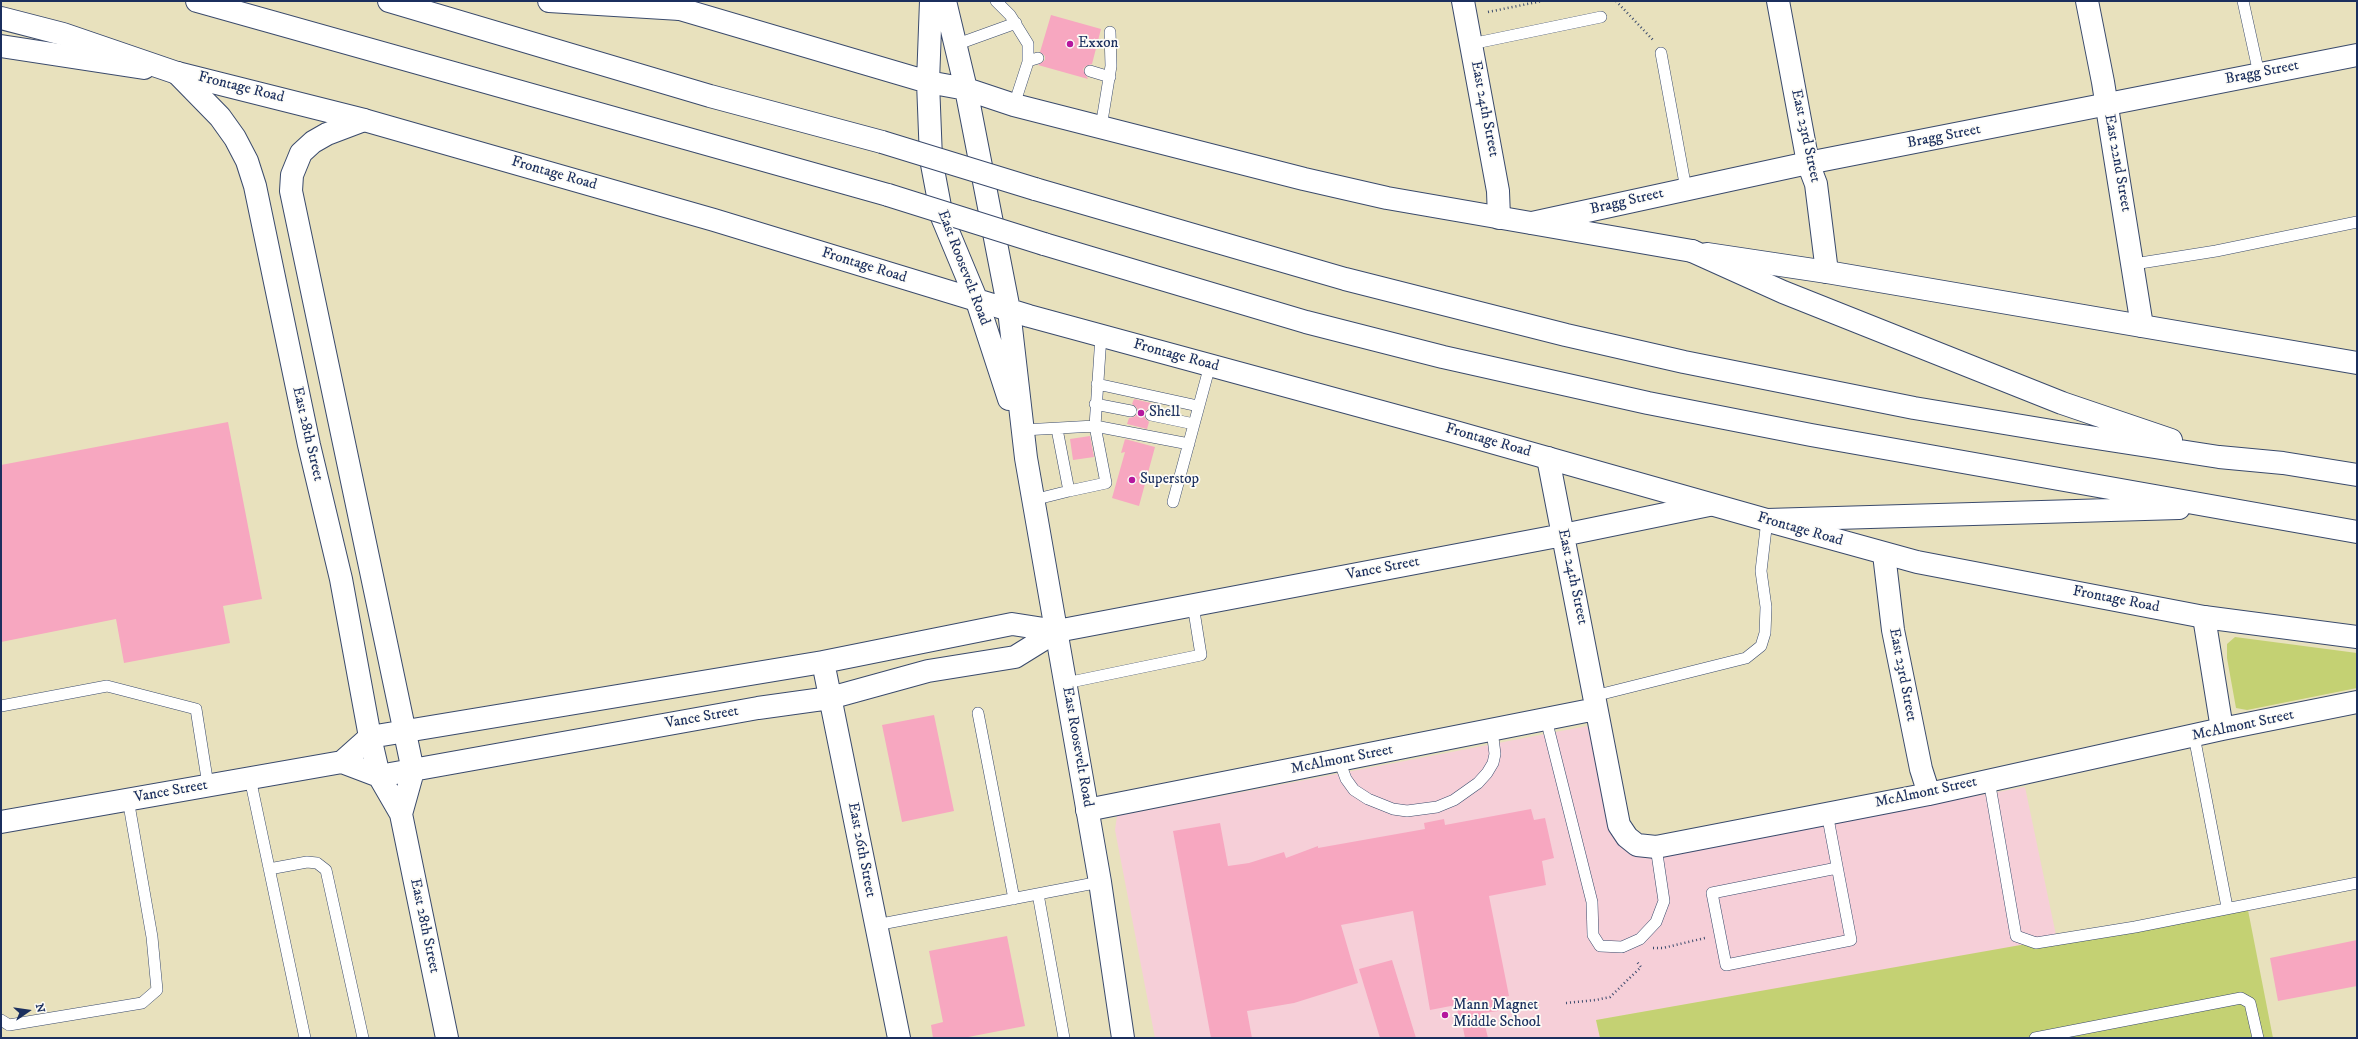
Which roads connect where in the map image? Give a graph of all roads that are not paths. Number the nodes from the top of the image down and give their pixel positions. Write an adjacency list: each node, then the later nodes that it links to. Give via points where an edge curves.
1 (197, 1): 65 (main road, bridge, via 888,195 1306,322 1443,357 1811,436)
2 (389, 1): 59 (main road, bridge, via 710,96 882,142 1345,279 1566,335 1684,362 1914,408)
3 (549, 1): 13 (main road)
4 (652, 1): 13 (main road)
5 (714, 1): 13 (main road)
6 (931, 1): 27 (main road, East Roosevelt Road)
7 (945, 1): 18 (main road, East Roosevelt Road)
8 (996, 1): 16 (lane)
9 (1462, 1): 19 (main road, East 24th Street)
10 (1778, 1): 33 (main road, East 23rd Street)
11 (2087, 1): 30 (main road, East 22nd Street)
12 (2243, 1): 25 (lane)
13 (680, 9): 27 (main road)
14 (1601, 17): 19 (lane)
15 (1, 18): 24 (main road, via 63,34)
16 (1016, 24): 18 (lane); 29 (lane, via 1028,44 1033,60)
17 (1110, 32): 26 (lane)
18 (955, 44): 28 (main road, East Roosevelt Road)
19 (1471, 44): 35 (main road, East 24th Street, via 1498,191)
20 (1, 46): 24 (main road, Frontage Road)
21 (1659, 49): 34 (lane)
22 (2357, 55): 25 (main road, Bragg Street)
23 (1090, 71): 26 (lane)
24 (177, 72): 31 (main road, Frontage Road); 86 (main road, East 28th Street, via 220,117 236,138 253,180 309,446 341,579)
25 (2259, 74): 30 (main road, Bragg Street)
26 (1110, 77): 32 (lane)
27 (928, 82): 28 (main road); 41 (main road, East Roosevelt Road, via 929,143 938,201 950,239)
28 (966, 88): 29 (main road); 42 (main road, East Roosevelt Road)
29 (1014, 105): 32 (main road)
30 (2107, 105): 33 (main road, Bragg Street); 39 (main road, East 22nd Street)
31 (364, 120): 41 (main road, Frontage Road, via 714,220); 84 (main road, East 28th Street, via 322,136 301,153 292,175 291,191)
32 (1101, 127): 35 (main road, via 1304,180)
33 (1808, 163): 34 (main road, Bragg Street); 40 (main road, East 23rd Street, via 1816,184)
34 (1686, 189): 37 (main road, Bragg Street)
35 (1499, 218): 37 (main road)
36 (2357, 222): 39 (lane, via 2216,251)
37 (1532, 223): 38 (main road)
38 (1692, 251): 40 (main road); 59 (main road, via 1783,292 2062,403)
39 (2134, 264): 43 (main road, East 22nd Street)
40 (1827, 272): 43 (main road)
41 (977, 301): 42 (main road, Frontage Road); 57 (main road, East Roosevelt Road, via 994,347)
42 (1009, 310): 44 (main road, Frontage Road); 55 (main road, East Roosevelt Road)
43 (2142, 326): 45 (main road)
44 (1101, 336): 46 (main road, Frontage Road); 47 (lane)
45 (2357, 363)
46 (1210, 365): 49 (lane); 58 (main road, Frontage Road)
47 (1097, 384): 48 (lane); 49 (lane)
48 (1095, 404): 50 (lane); 53 (lane)
49 (1198, 406): 52 (lane)
50 (1131, 411)
51 (1151, 415): 52 (lane)
52 (1194, 424): 56 (lane)
53 (1095, 426): 54 (lane); 56 (lane); 61 (lane, via 1106,483)
54 (1056, 428): 55 (lane); 61 (lane)
55 (1023, 430): 57 (main road, East Roosevelt Road)
56 (1189, 444): 63 (lane)
57 (1026, 458): 62 (main road, East Roosevelt Road)
58 (1548, 458): 64 (main road, Frontage Road); 68 (main road, East 24th Street)
59 (2219, 458): 60 (main road, via 2283,463)
60 (2357, 475)
61 (1069, 491): 62 (lane)
62 (1034, 500): 72 (main road, East Roosevelt Road)
63 (1172, 502)
64 (1709, 504): 66 (main road, Frontage Road); 68 (main road, Vance Street)
65 (2219, 506): 66 (main road, via 2123,511); 67 (main road)
66 (1767, 520): 69 (main road, Frontage Road); 77 (lane, via 1761,571 1766,607 1765,634 1761,646 1746,658)
67 (2357, 532)
68 (1563, 535): 70 (main road, Vance Street); 77 (main road, East 24th Street, via 1580,613)
69 (1884, 554): 71 (main road, Frontage Road); 94 (main road, East 23rd Street, via 1893,630 1921,769)
70 (1193, 605): 72 (main road, Vance Street); 75 (lane, via 1201,655)
71 (2204, 617): 73 (main road, Frontage Road); 82 (main road)
72 (1057, 631): 74 (main road, Vance Street, via 1012,624); 75 (main road, East Roosevelt Road); 76 (main road, Vance Street, via 1015,657 928,672)
73 (2357, 637)
74 (823, 662): 76 (main road, East 26th Street); 84 (main road, Vance Street)
75 (1066, 683): 96 (main road, East Roosevelt Road)
76 (830, 698): 89 (main road, Vance Street, via 758,708); 108 (main road, East 26th Street)
77 (1595, 702): 81 (main road, McAlmont Street); 100 (main road, McAlmont Street, via 1619,825 1632,842 1644,847)
78 (2357, 702): 82 (main road, McAlmont Street)
79 (1, 706): 93 (lane, via 108,686 196,709)
80 (978, 713): 106 (lane)
81 (1546, 719): 83 (main road, McAlmont Street); 100 (lane, via 1592,902 1592,935 1600,946 1622,947 1640,939 1656,922 1664,901)
82 (2222, 729): 85 (main road, McAlmont Street)
83 (1492, 730): 87 (main road, McAlmont Street); 87 (lane, via 1495,754 1487,773 1478,783 1454,800 1437,807 1407,811 1392,809 1368,800 1354,790 1346,779)
84 (404, 731): 86 (main road, Vance Street); 89 (main road, East 28th Street)
85 (2194, 736): 92 (main road, McAlmont Street); 107 (lane)
86 (370, 737): 88 (main road); 90 (main road, East 28th Street)
87 (1339, 760): 96 (main road, McAlmont Street)
88 (342, 762): 90 (main road, Vance Street); 91 (main road, Vance Street)
89 (413, 771): 90 (main road, Vance Street); 98 (main road, East 28th Street)
90 (379, 776): 98 (main road, East 28th Street)
91 (250, 778): 93 (main road, Vance Street); 102 (lane)
92 (1989, 780): 94 (main road, McAlmont Street); 107 (lane, via 2016,936 2036,943 2135,927)
93 (208, 785): 95 (main road, Vance Street)
94 (1929, 794): 97 (main road, McAlmont Street)
95 (128, 799): 99 (main road, Vance Street); 109 (lane, via 152,937 157,990 142,1003 9,1025)
96 (1087, 810): 103 (main road, East Roosevelt Road)
97 (1827, 813): 100 (main road, McAlmont Street); 101 (lane)
98 (401, 814): 112 (main road, East 28th Street)
99 (1, 822)
100 (1656, 847)
101 (1837, 868): 101 (lane, via 1852,940 1726,965 1712,893)
102 (269, 869): 110 (lane); 111 (lane, via 307,862 317,863 326,870)
103 (1100, 882): 105 (lane); 115 (main road, East Roosevelt Road)
104 (2357, 883): 107 (lane)
105 (1038, 894): 106 (lane); 114 (lane)
106 (1014, 899): 108 (lane)
107 (2227, 907)
108 (876, 925): 113 (main road, East 26th Street)
109 (1, 1020)
110 (305, 1038)
111 (363, 1038)
112 (447, 1038)
113 (899, 1038)
114 (1064, 1038)
115 (1123, 1038)
116 (2035, 1038): 117 (lane, via 2241,998 2250,1003)
117 (2258, 1038)

